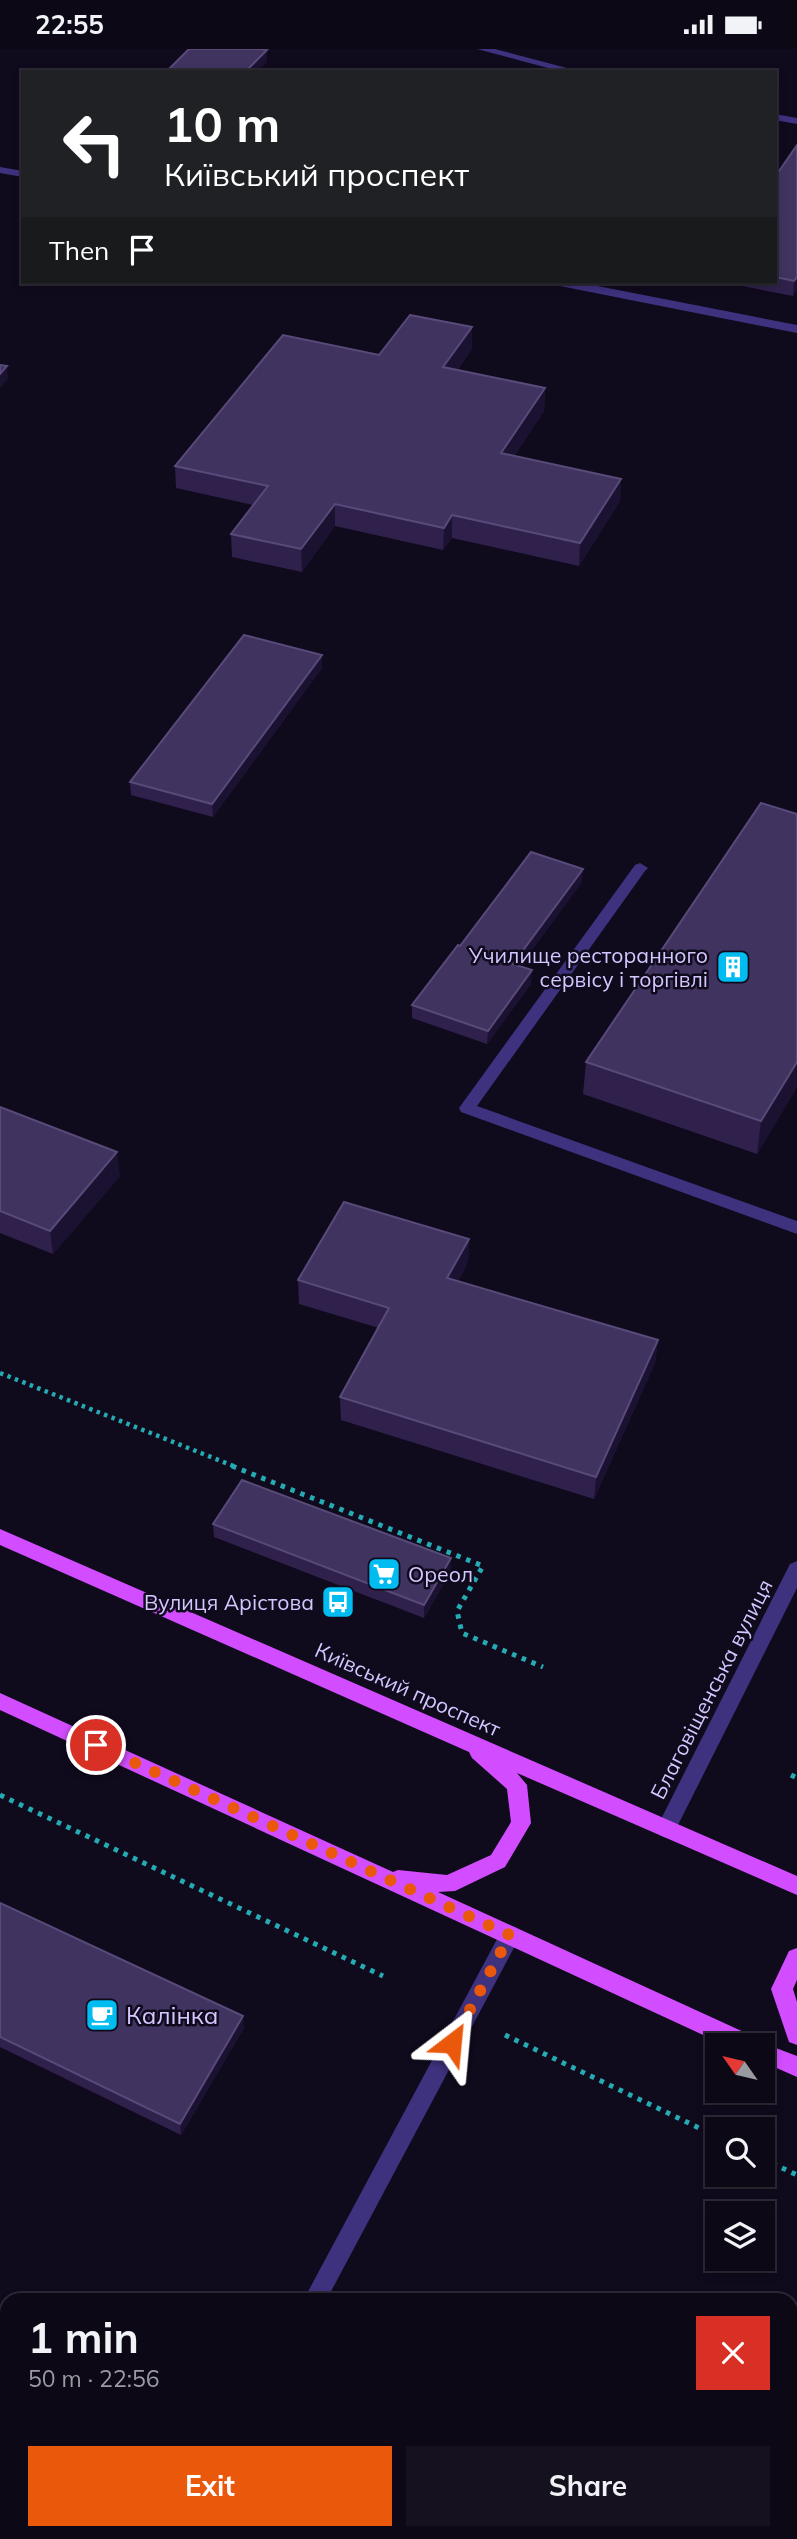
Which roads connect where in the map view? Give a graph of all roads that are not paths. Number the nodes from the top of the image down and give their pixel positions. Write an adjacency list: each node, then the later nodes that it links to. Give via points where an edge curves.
1 (482, 49): 2 (street)
2 (569, 70)
3 (777, 117): 4 (street)
4 (797, 121)
5 (0, 170): 6 (street)
6 (21, 174)
7 (570, 284): 8 (street)
8 (797, 329)
9 (640, 868): 10 (street, via 467,1108)
10 (797, 1228)
11 (0, 1537): 14 (main road, Київський проспект)
12 (797, 1569): 15 (street, Благовіщенська вулиця)
13 (0, 1701): 16 (main road)
14 (463, 1739): 15 (main road, Київський проспект); 16 (main road, via 517,1785 521,1823 498,1861 448,1884)
15 (666, 1829): 17 (main road, Київський проспект)
16 (384, 1877): 18 (main road)
17 (797, 1886)
18 (510, 1935): 20 (main road); 24 (street)
19 (797, 1958): 21 (main road, via 782,1989)
20 (723, 2033)
21 (797, 2035)
22 (775, 2057): 23 (main road)
23 (797, 2067)
24 (319, 2293)

